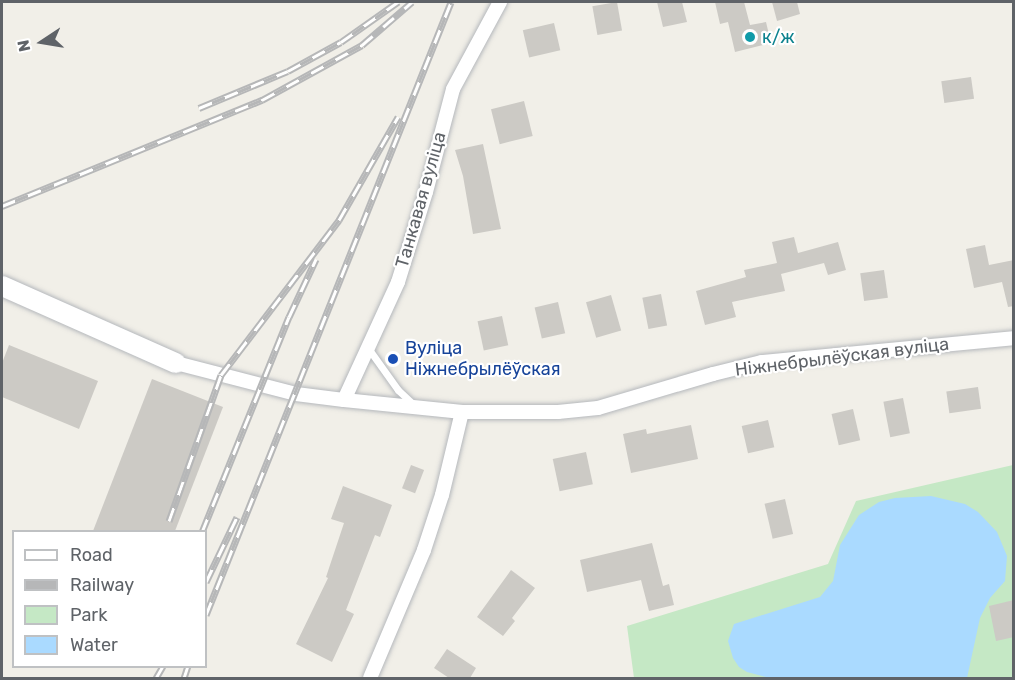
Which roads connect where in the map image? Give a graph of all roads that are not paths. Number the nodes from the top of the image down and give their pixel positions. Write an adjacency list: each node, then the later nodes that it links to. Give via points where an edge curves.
1 (501, 2): 4 (street, Танкавая вуліца, via 453,89 405,260)
2 (2, 286): 5 (street)
3 (1014, 338): 8 (street, Ніжнебрылёўская вуліца, via 762,362 598,408)
4 (368, 348): 6 (street, Танкавая вуліца); 7 (lane, via 398,390)
5 (176, 363): 6 (street, Ніжнебрылёўская вуліца, via 296,394)
6 (344, 400): 7 (street, Ніжнебрылёўская вуліца)
7 (418, 408): 8 (street, Ніжнебрылёўская вуліца)
8 (462, 412): 9 (street, via 424,550)
9 (370, 678)

